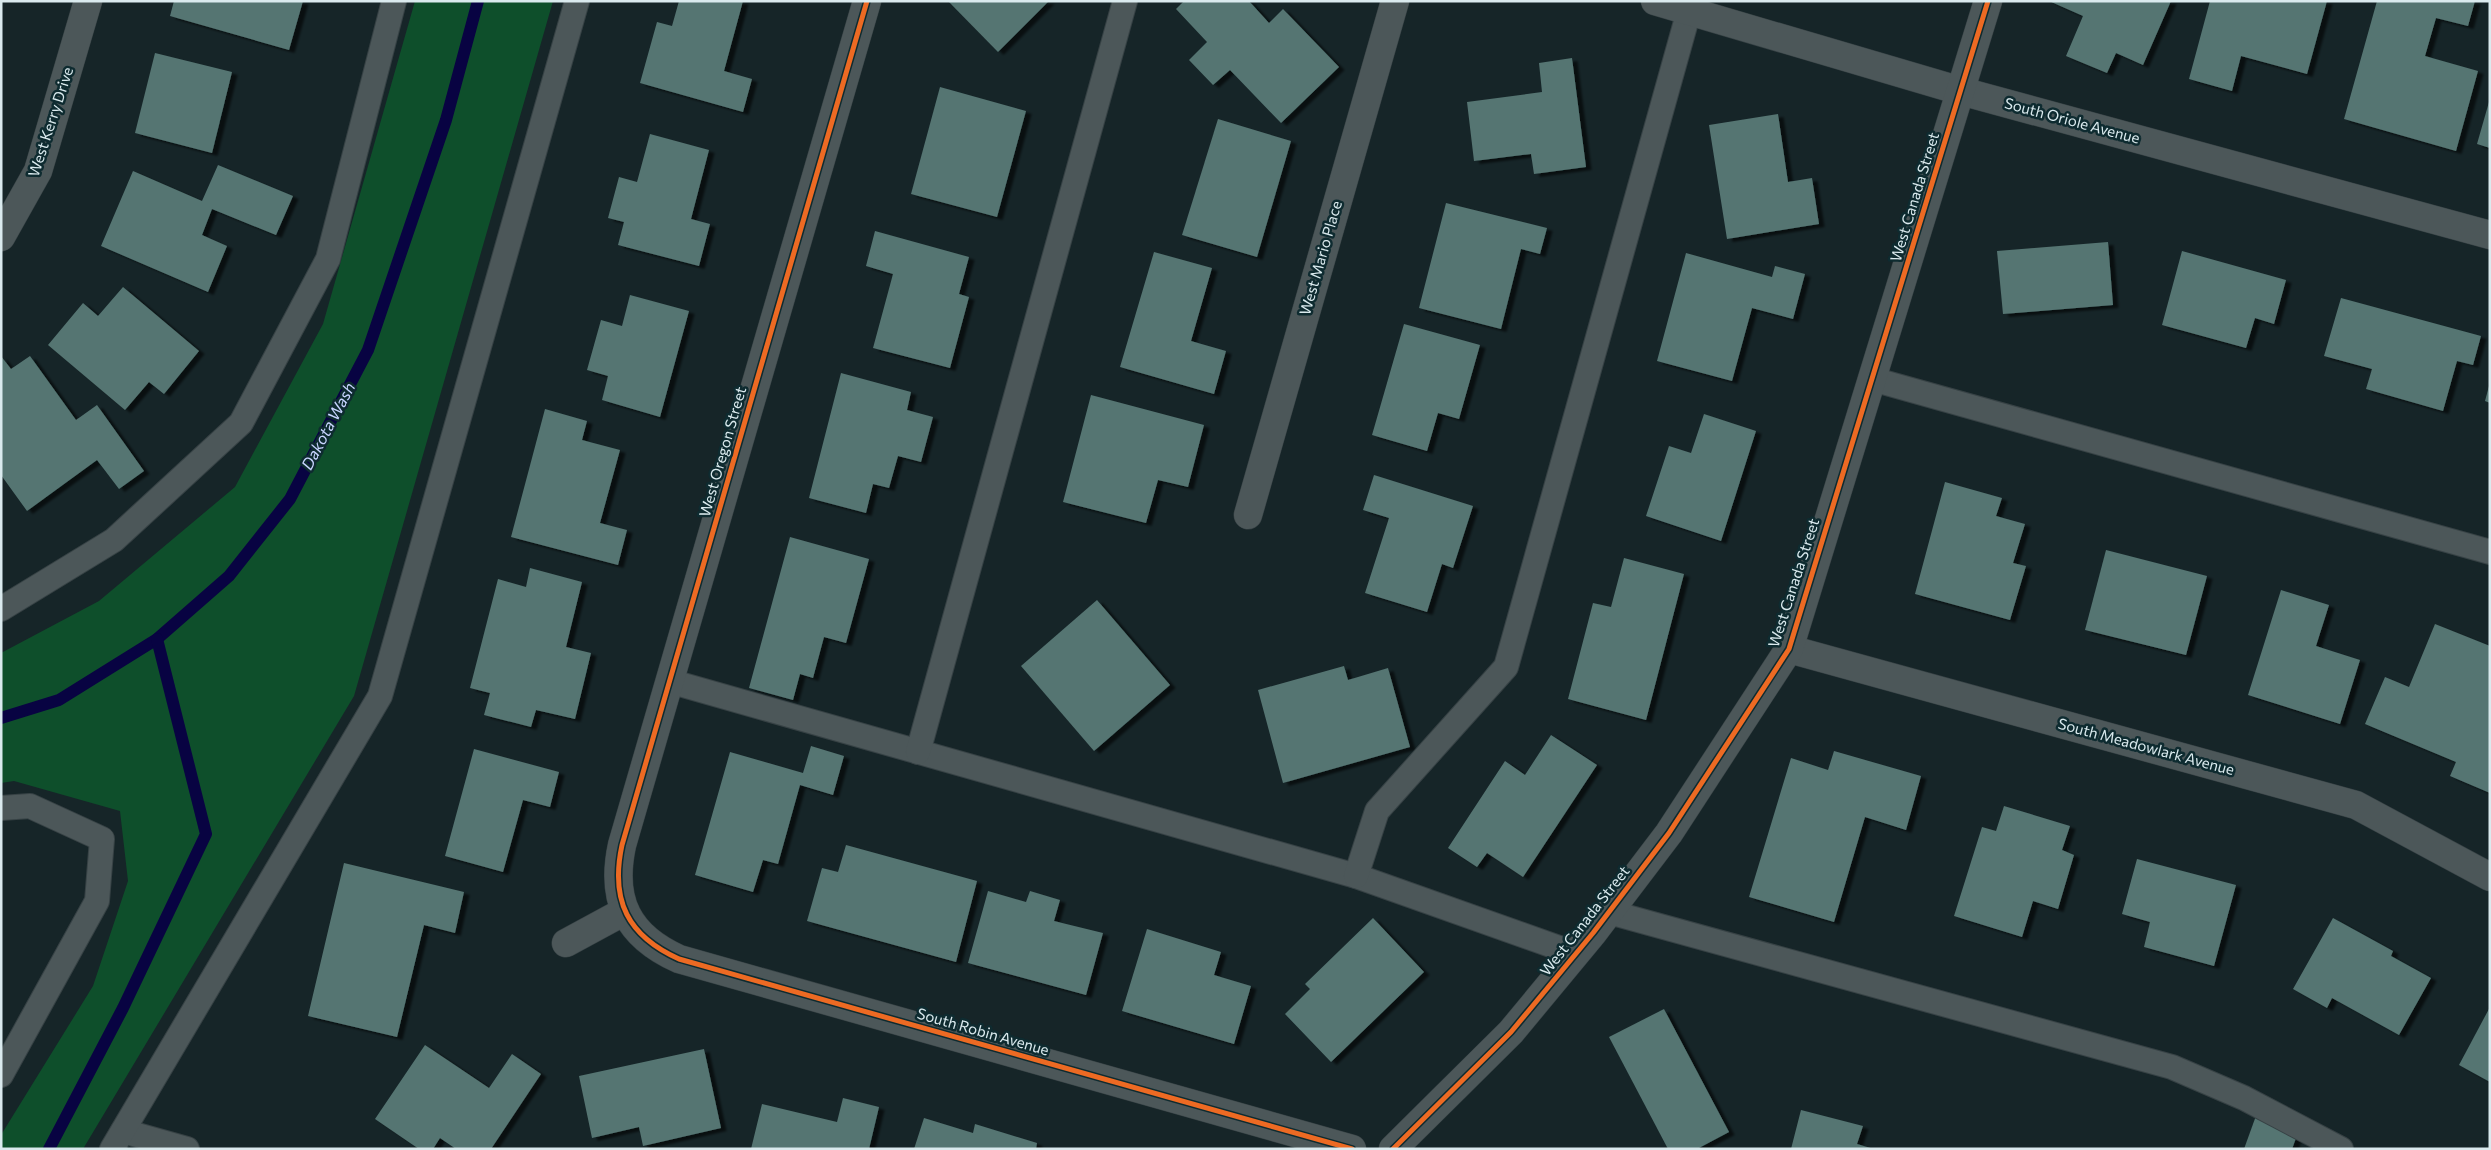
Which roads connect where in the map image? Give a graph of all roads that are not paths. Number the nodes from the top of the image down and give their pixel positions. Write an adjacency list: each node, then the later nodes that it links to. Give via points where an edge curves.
1 (88, 1): 12 (street, West Kerry Drive, via 38,171)
2 (394, 1): 16 (lane, via 328,259 241,423 114,540)
3 (577, 1): 28 (lane, via 380,696)
4 (867, 1): 18 (street, West Oregon Street)
5 (1125, 1): 19 (lane)
6 (1395, 1): 14 (street, West Mario Place)
7 (1655, 1): 9 (street, South Oriole Avenue)
8 (1988, 1): 10 (street, West Canada Street)
9 (1689, 11): 10 (street, South Oriole Avenue); 21 (lane, via 1506,667 1377,811)
10 (1961, 91): 11 (street, South Oriole Avenue); 13 (street, West Canada Street)
11 (2490, 235)
12 (1, 237)
13 (1872, 379): 15 (lane); 17 (street, West Canada Street)
14 (1248, 515)
15 (2490, 552)
16 (1, 609)
17 (1789, 649): 22 (street, South Meadowlark Avenue, via 2356,805); 24 (street, West Canada Street, via 1669,833)
18 (669, 681): 19 (lane); 23 (street, West Oregon Street, via 617,866 618,888)
19 (918, 752): 21 (lane)
20 (1, 808): 27 (lane, via 30,806 102,839 97,901)
21 (1356, 876): 26 (lane)
22 (2490, 877)
23 (625, 911): 25 (street); 30 (street, South Robin Avenue, via 640,936 679,959)
24 (1609, 912): 26 (street, West Canada Street); 32 (lane, via 2172,1067 2244,1098)
25 (566, 943)
26 (1576, 954): 31 (street, West Canada Street, via 1511,1032)
27 (1, 1075)
28 (117, 1140): 29 (lane)
29 (187, 1149)
30 (1352, 1149)
31 (1393, 1149)
32 (2341, 1149)

